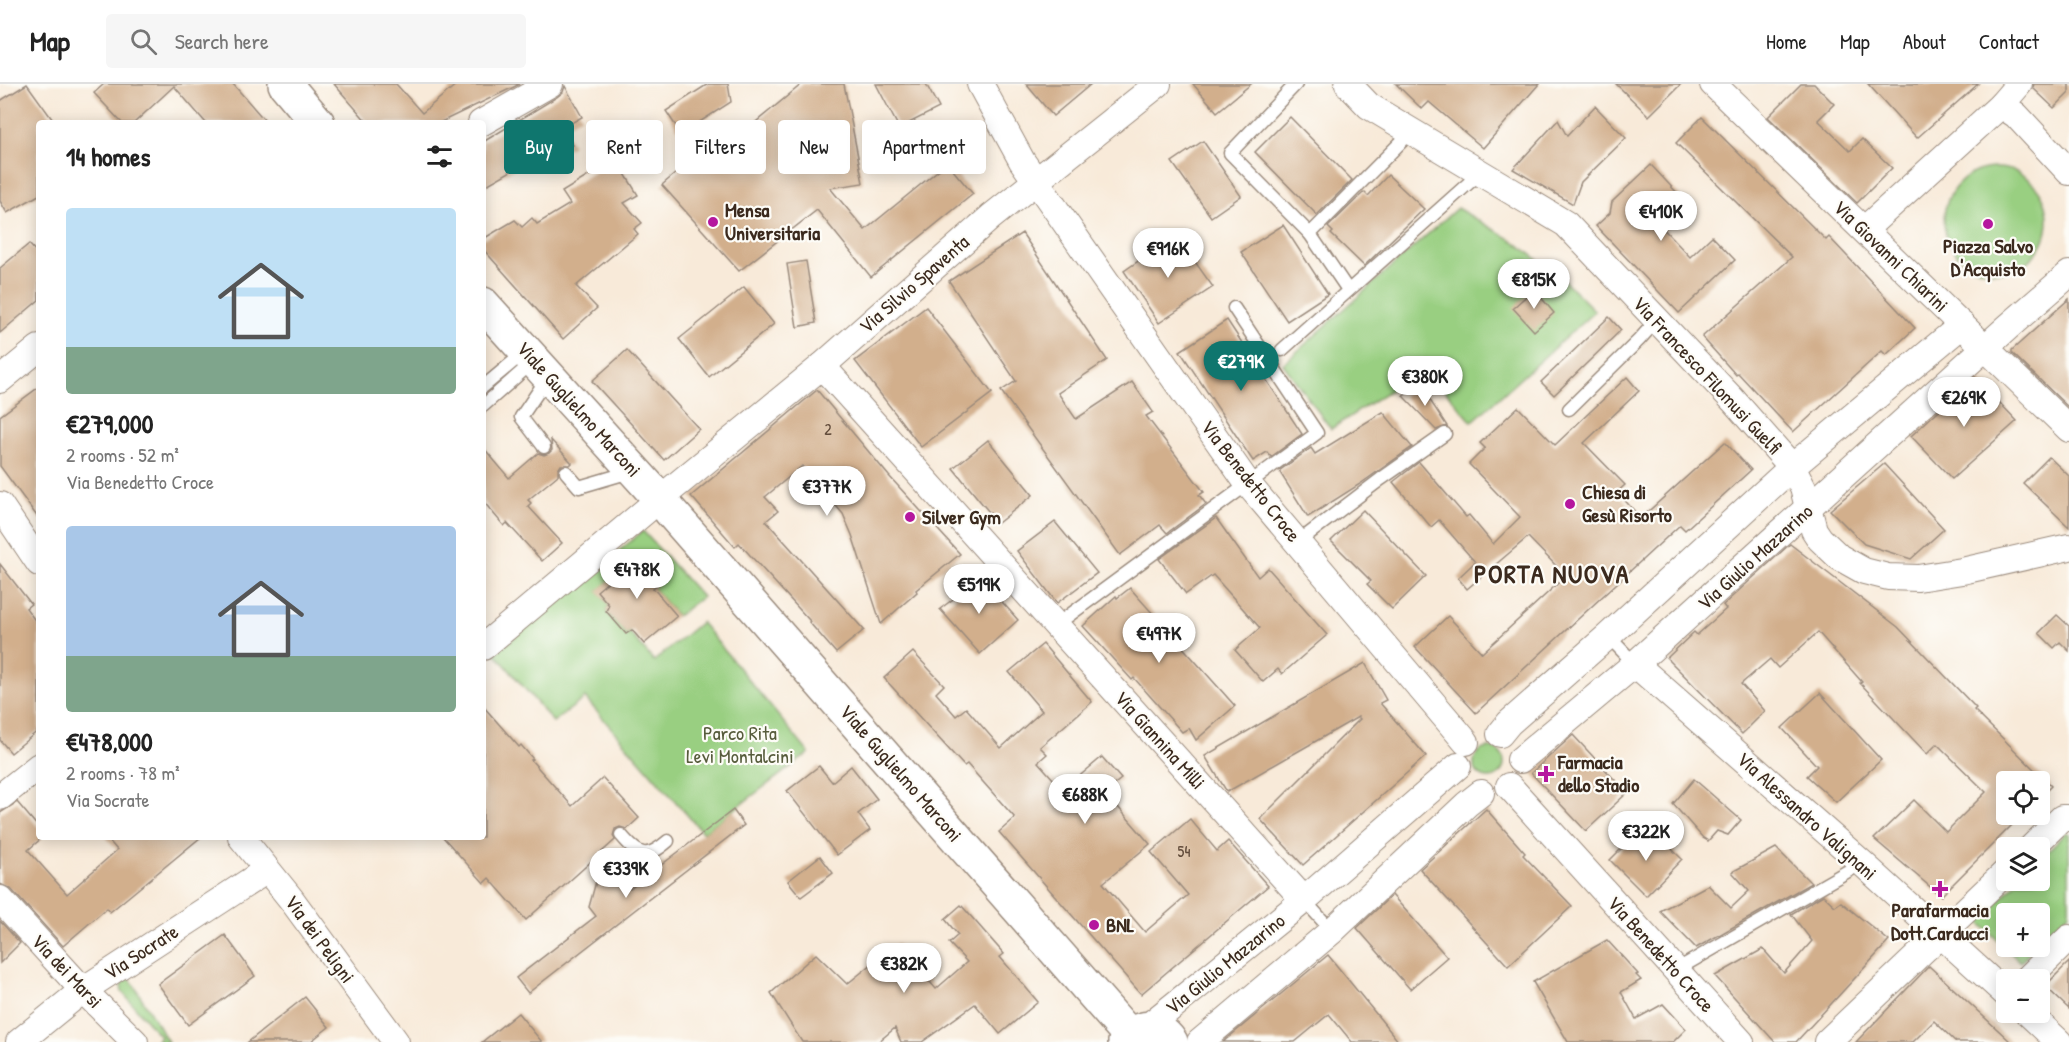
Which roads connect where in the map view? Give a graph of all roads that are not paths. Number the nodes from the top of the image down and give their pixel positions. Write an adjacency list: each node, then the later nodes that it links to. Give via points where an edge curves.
1 (285, 84): 10 (main road)
2 (550, 84): 11 (street)
3 (980, 84): 15 (street, Via Benedetto Croce)
4 (1158, 84): 15 (street, Via Silvio Spaventa)
5 (1296, 84): 17 (lane, via 1230,153)
6 (1347, 84): 12 (street, Via Francesco Filomusi Guelfi, via 1369,106)
7 (1713, 84): 16 (street, Via Giovanni Chiarini)
8 (2019, 84): 9 (street)
9 (2001, 105): 13 (street, via 2016,115); 16 (street)
10 (315, 120)
11 (485, 120)
12 (1412, 131): 14 (street, Via Francesco Filomusi Guelfi); 17 (lane)
13 (2069, 172)
14 (1480, 173): 19 (lane); 22 (street, Via Francesco Filomusi Guelfi, via 1566,224)
15 (1036, 181): 28 (street, Via Silvio Spaventa); 38 (street, Via Benedetto Croce)
16 (1865, 229): 23 (street, Via Giovanni Chiarini)
17 (1310, 234): 19 (lane)
18 (2069, 274): 24 (street)
19 (1348, 290): 26 (lane)
20 (486, 307): 27 (main road, Viale Guglielmo Marconi)
21 (1234, 308): 38 (lane, via 1317,434)
22 (1657, 320): 32 (lane); 36 (street, Via Francesco Filomusi Guelfi)
23 (1962, 325): 24 (street, Via Giovanni Chiarini); 36 (street, Via Giulio Mazzarino)
24 (1985, 348): 33 (street, Via Giovanni Chiarini); 41 (street, Via Giulio Mazzarino)
25 (36, 350): 29 (street)
26 (1282, 350)
27 (536, 362): 30 (lane); 31 (lane); 35 (lane, via 521,417); 39 (main road, Viale Guglielmo Marconi)
28 (822, 366): 39 (street, Via Silvio Spaventa); 45 (street, Via Giannina Milli)
29 (0, 380)
30 (486, 386)
31 (486, 404)
32 (1569, 409)
33 (2066, 422)
34 (1444, 434): 42 (lane)
35 (544, 447)
36 (1792, 467): 41 (street, Via Francesco Filomusi Guelfi); 46 (street, Via Giulio Mazzarino)
37 (566, 472): 39 (lane, via 579,487)
38 (1248, 484): 42 (street, Via Benedetto Croce); 45 (lane)
39 (655, 493): 47 (street); 75 (main road, Viale Guglielmo Marconi)
40 (0, 505): 44 (street)
41 (1808, 509): 43 (street, Via Francesco Filomusi Guelfi, via 1814,530 1839,557 1864,571 1888,578 1962,571); 48 (street, Via Giulio Mazzarino)
42 (1298, 542): 50 (street, Via Benedetto Croce)
43 (2069, 547)
44 (36, 559)
45 (1056, 625): 66 (street, Via Giannina Milli)
46 (1608, 636): 48 (lane, Via Alessandro Valignani); 49 (street, Via Giulio Mazzarino)
47 (486, 644)
48 (1635, 664): 51 (street, Via Giulio Mazzarino); 62 (street, Via Alessandro Valignani)
49 (1500, 734): 50 (street, via 1482,732); 51 (street, via 1514,744)
50 (1466, 742): 52 (street)
51 (1520, 760): 54 (street, via 1517,776)
52 (1458, 766): 55 (street, via 1466,783); 66 (street, Via Giulio Mazzarino)
53 (36, 768): 56 (street)
54 (1509, 786): 55 (street, via 1498,793); 71 (street, Via Benedetto Croce)
55 (1481, 793): 67 (street)
56 (0, 797)
57 (2069, 818): 59 (street, via 2062,818)
58 (621, 835): 61 (lane, via 634,850 645,853)
59 (2042, 837)
60 (249, 840): 63 (street, Via dei Peligni)
61 (668, 841)
62 (1862, 863): 68 (street, Via Alessandro Valignani); 71 (lane)
63 (267, 870): 73 (street, Via Socrate); 78 (street, Via dei Peligni)
64 (1996, 882): 68 (street)
65 (0, 899): 73 (street, Via dei Marsi)
66 (1304, 900): 67 (lane, Via Giulio Mazzarino); 75 (street, Via Giulio Mazzarino)
67 (1332, 931): 79 (street)
68 (1941, 935): 72 (street, Via Alessandro Valignani); 81 (street)
69 (2069, 938): 70 (street)
70 (2037, 969)
71 (1676, 970): 80 (street, Via Benedetto Croce)
72 (1996, 985)
73 (83, 990): 76 (street, Via Socrate); 77 (street, Via dei Marsi)
74 (2038, 1023): 82 (street)
75 (1143, 1037)
76 (19, 1042)
77 (135, 1042)
78 (396, 1042)
79 (1200, 1042)
80 (1741, 1042)
81 (1827, 1042)
82 (2059, 1042)

